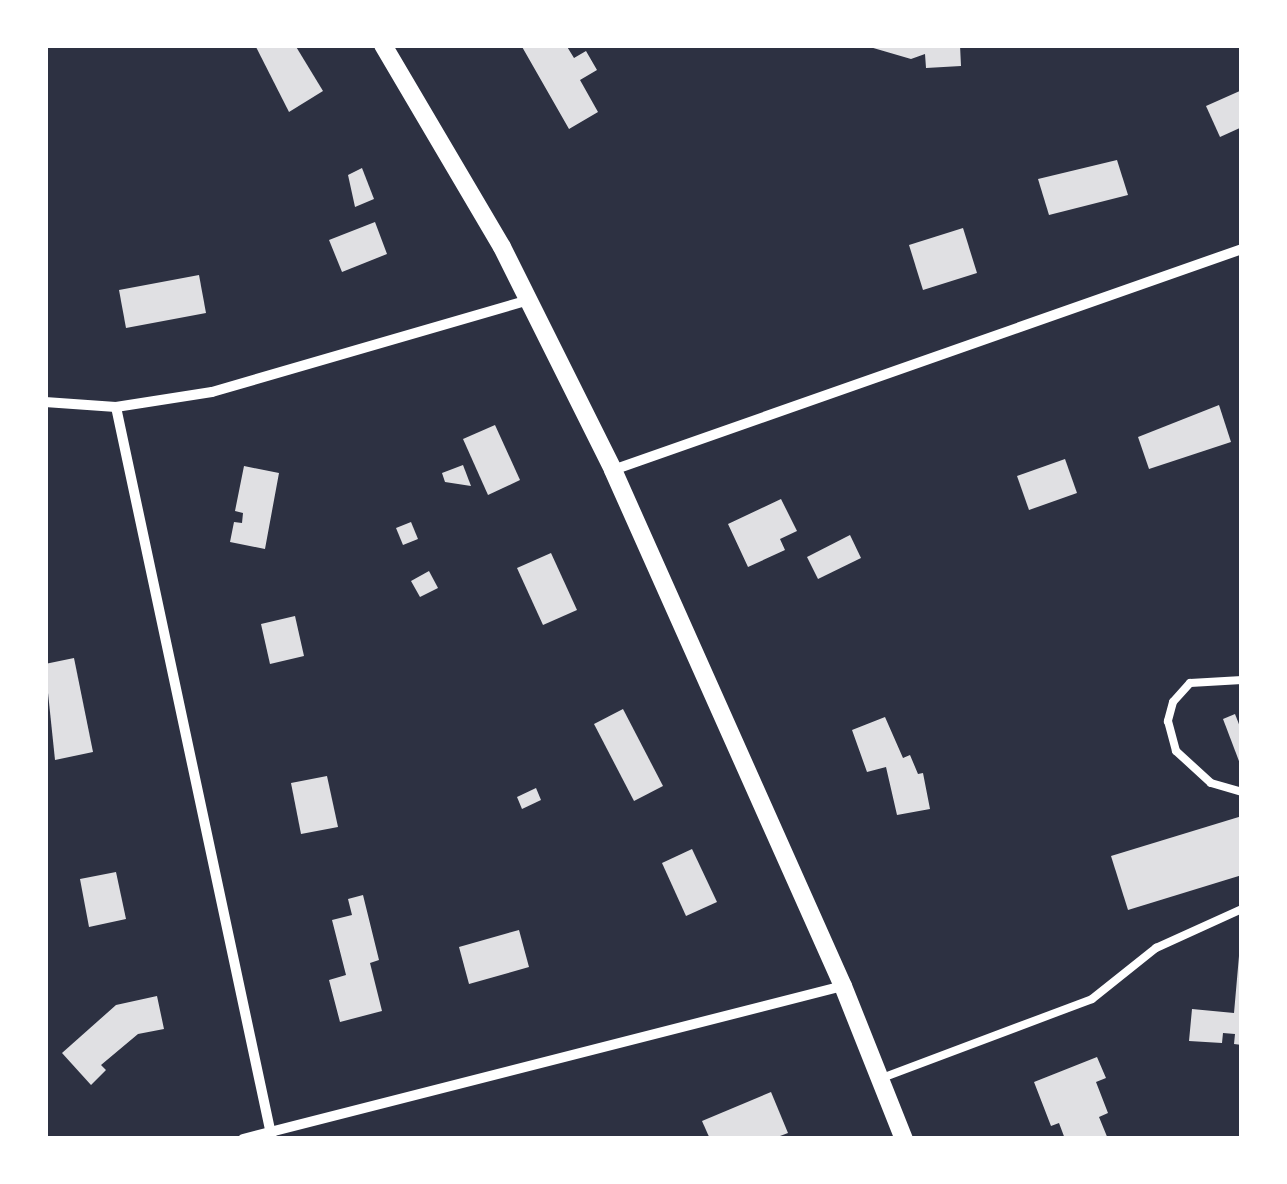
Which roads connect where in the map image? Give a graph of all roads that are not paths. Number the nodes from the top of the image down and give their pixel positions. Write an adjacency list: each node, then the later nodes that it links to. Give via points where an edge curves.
1 (382, 45): 3 (street)
2 (1242, 250): 6 (street)
3 (530, 300): 5 (street, via 212,392); 6 (street)
4 (45, 402): 5 (street)
5 (116, 407): 12 (street)
6 (612, 470): 10 (street)
7 (1242, 680): 8 (lane, via 1190,683 1173,702 1168,721 1176,750 1211,784)
8 (1242, 792)
9 (1242, 908): 11 (lane, via 1156,948 1092,999)
10 (844, 986): 11 (street); 12 (street)
11 (880, 1078): 14 (street)
12 (271, 1136): 13 (street)
13 (243, 1139)
14 (904, 1139)

